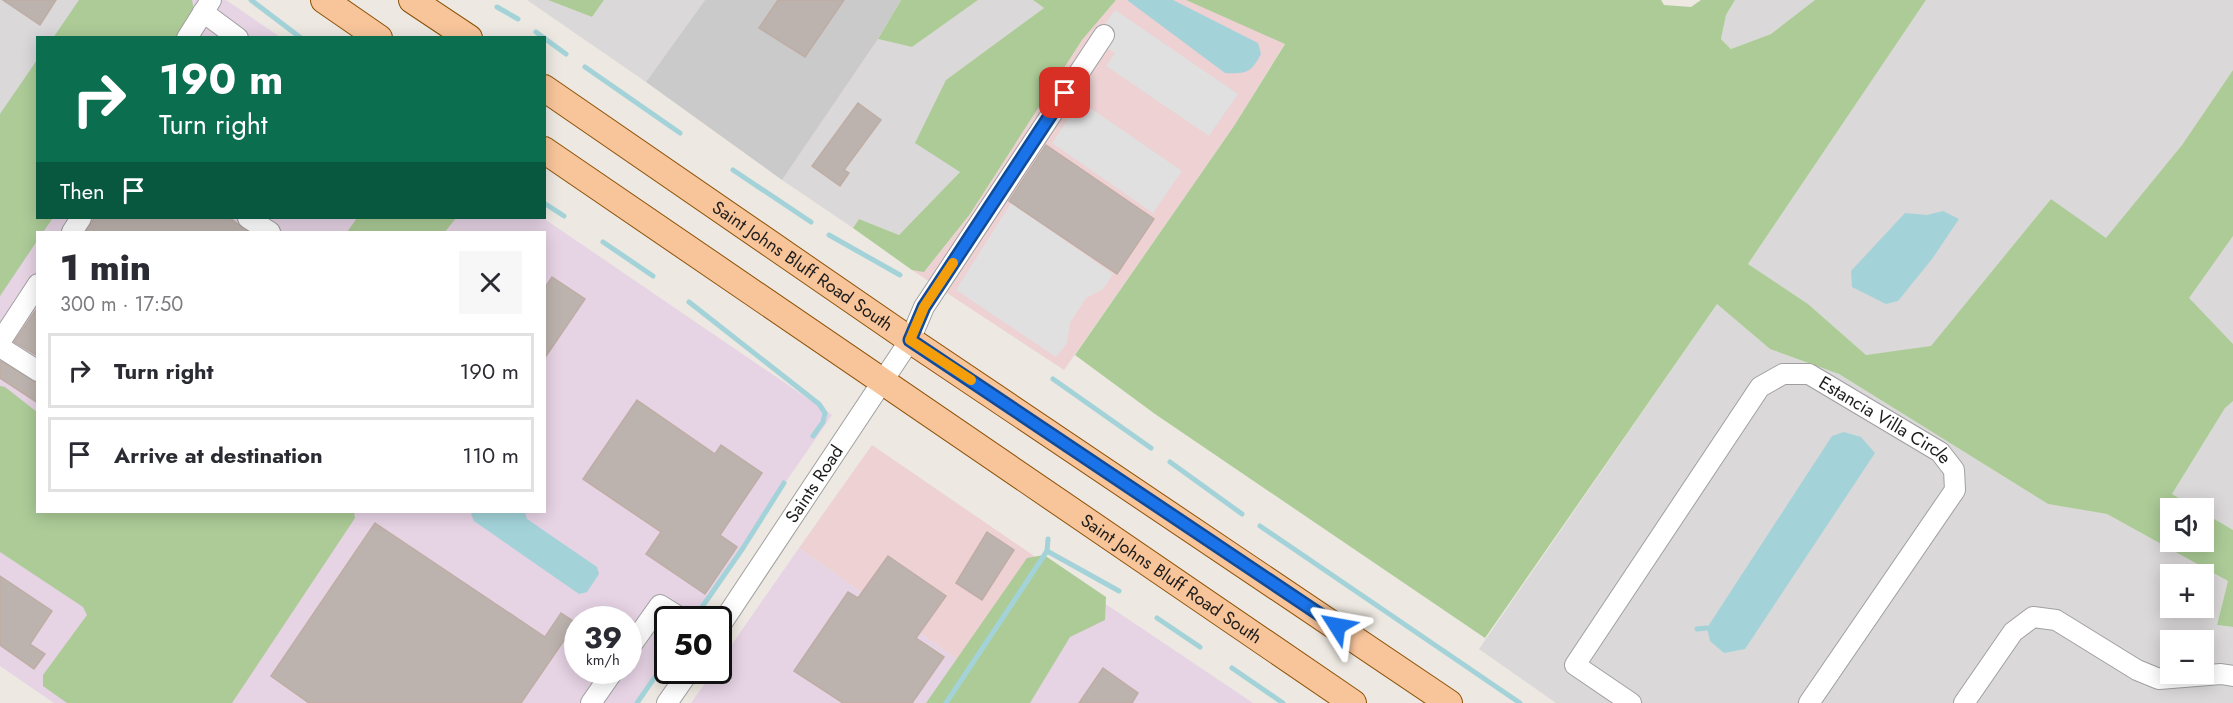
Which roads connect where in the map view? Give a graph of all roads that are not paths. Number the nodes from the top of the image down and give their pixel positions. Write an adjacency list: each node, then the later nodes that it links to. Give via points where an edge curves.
1 (324, 0): 7 (main road)
2 (412, 0): 8 (main road)
3 (207, 6): 5 (street); 6 (street)
4 (1104, 35): 14 (street, Saints Road, via 924,307)
5 (188, 36)
6 (233, 36)
7 (376, 36)
8 (466, 36)
9 (546, 89): 14 (main road, Saint Johns Bluff Road South)
10 (546, 151): 18 (main road, Saint Johns Bluff Road South)
11 (250, 219): 12 (street)
12 (268, 231)
13 (36, 287): 15 (street)
14 (910, 340): 18 (street, Saints Road); 28 (main road, Saint Johns Bluff Road South)
15 (0, 342)
16 (0, 346): 17 (street)
17 (36, 371)
18 (882, 383): 19 (street, Saints Road); 27 (main road, Saint Johns Bluff Road South)
19 (732, 607)
20 (654, 613): 21 (street)
21 (642, 630)
22 (2233, 676): 31 (street, via 2159,679 2137,670 2056,620 2033,618 2013,632)
23 (604, 684): 25 (street)
24 (680, 684): 26 (street)
25 (591, 703)
26 (667, 703)
27 (1353, 703)
28 (1449, 703)
29 (1631, 703): 30 (street, Estancia Villa Circle, via 1575,665 1760,387 1783,374 1809,374 1940,452 1953,470 1955,490)
30 (1809, 703)
31 (1964, 703)

